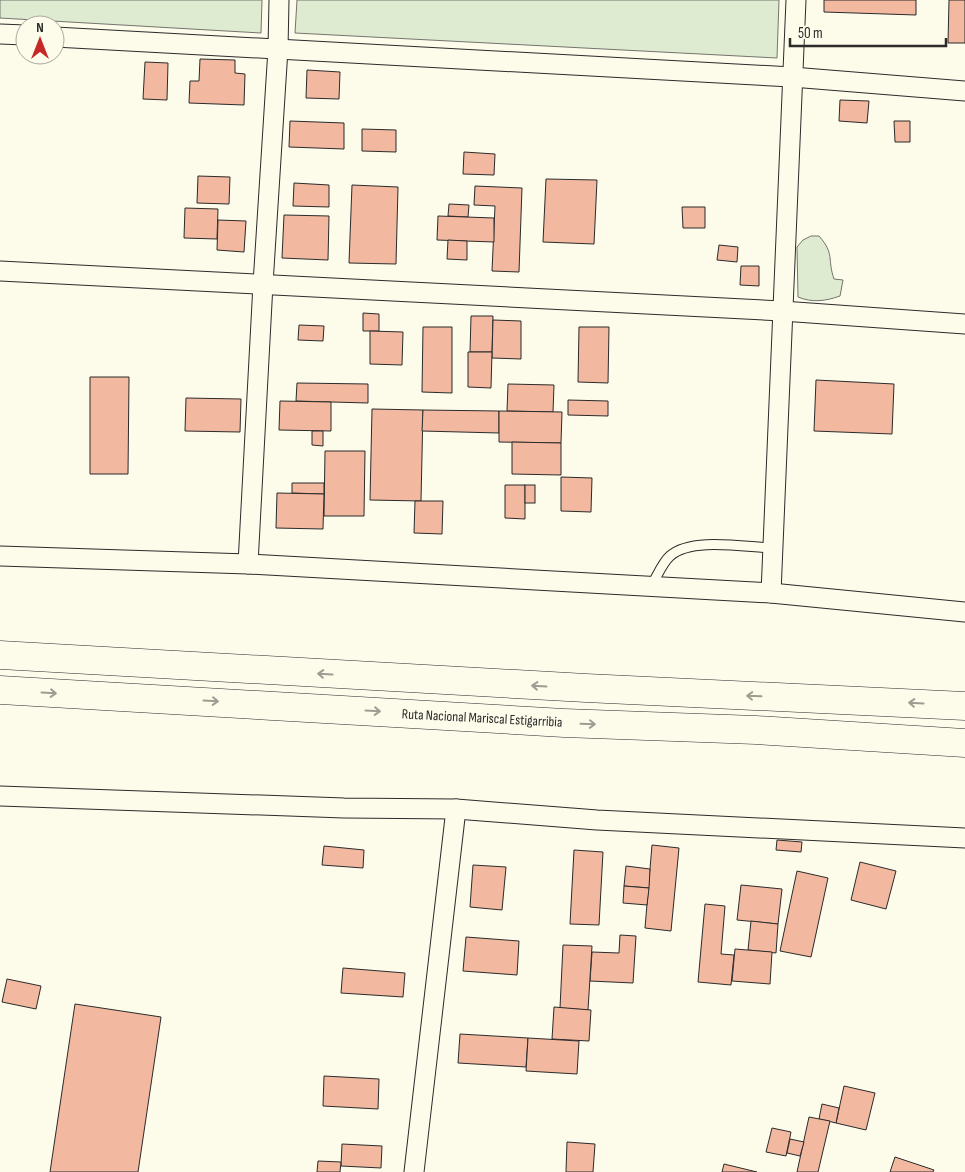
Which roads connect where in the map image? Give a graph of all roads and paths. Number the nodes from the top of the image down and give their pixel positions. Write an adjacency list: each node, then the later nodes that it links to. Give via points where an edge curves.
1 (279, 0): 6 (street)
2 (796, 0): 7 (street)
3 (0, 34): 4 (street)
4 (15, 35)
5 (65, 38): 6 (street)
6 (278, 49): 7 (street); 10 (street)
7 (792, 77): 8 (street); 11 (street)
8 (965, 91)
9 (0, 271): 10 (street)
10 (263, 284): 11 (street); 15 (street)
11 (782, 311): 12 (street); 13 (street)
12 (965, 324)
13 (772, 548): 16 (lane, via 705,545 681,548 668,557); 17 (street)
14 (0, 556): 15 (street)
15 (248, 564): 16 (street)
16 (651, 587): 17 (street)
17 (771, 593): 18 (street)
18 (965, 612)
19 (0, 655): 21 (highway, one-way to 19)
20 (0, 690): 22 (highway, Ruta Nacional Mariscal Estigarribia, one-way to 22)
21 (965, 706)
22 (965, 743)
23 (0, 796): 24 (street)
24 (456, 809): 25 (street, via 597,820); 26 (street)
25 (965, 838)
26 (414, 1172)

